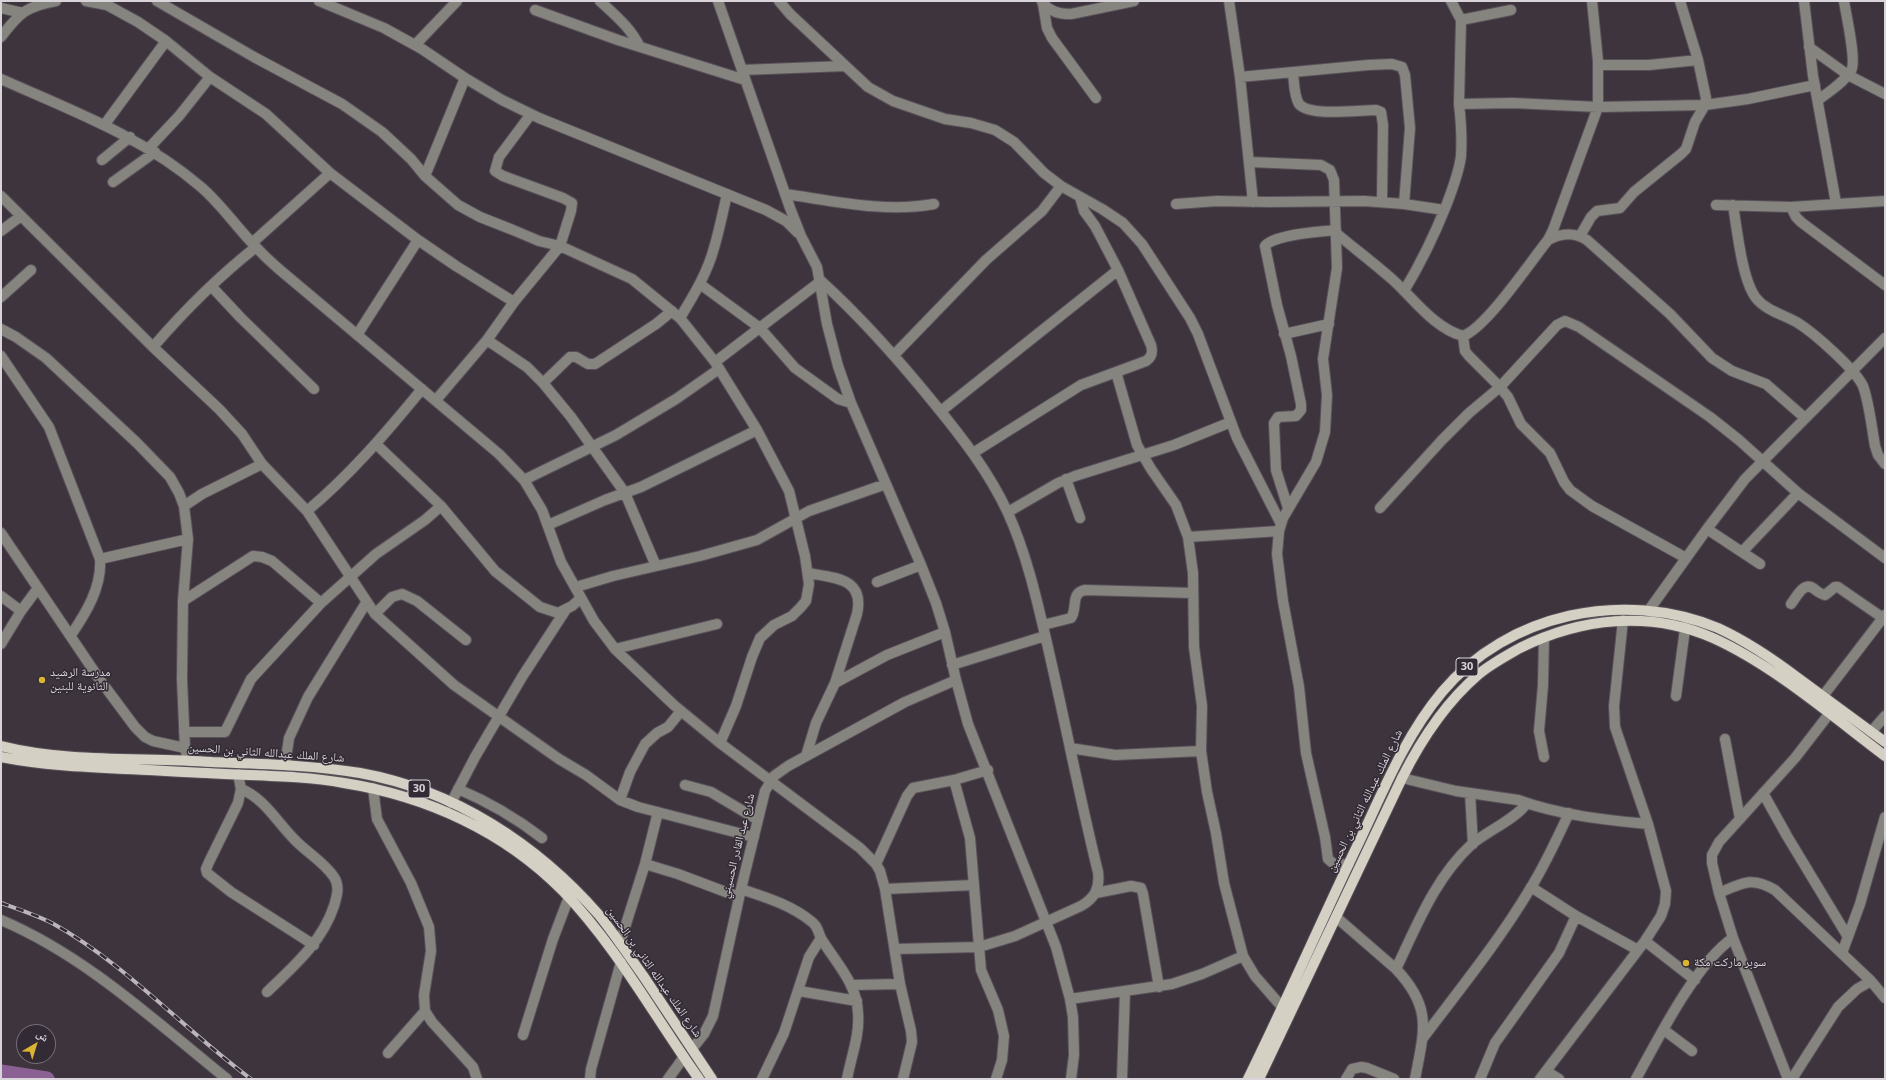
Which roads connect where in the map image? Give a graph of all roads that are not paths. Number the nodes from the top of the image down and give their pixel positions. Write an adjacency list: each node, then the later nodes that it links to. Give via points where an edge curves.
1 (56, 1): 21 (street, via 35,5)
2 (86, 1): 17 (street)
3 (157, 1): 53 (street, via 254,58 342,104 387,136)
4 (320, 1): 25 (street, via 384,28)
5 (457, 1): 25 (street)
6 (600, 1): 26 (street, via 625,23)
7 (718, 1): 31 (street)
8 (779, 1): 30 (street)
9 (1134, 1): 16 (street, via 1066,14 1051,11)
10 (1229, 1): 35 (street)
11 (1451, 1): 22 (street)
12 (1592, 1): 29 (street)
13 (1680, 1): 28 (street)
14 (1803, 1): 27 (street)
15 (1844, 1): 33 (street, via 1853,52 1852,70)
16 (1042, 2): 41 (street, via 1047,28 1052,38)
17 (109, 3): 24 (street)
18 (1, 8): 21 (street)
19 (535, 10): 26 (street)
20 (1511, 10): 22 (street)
21 (23, 13): 23 (street)
22 (1461, 20): 43 (street)
23 (1, 37)
24 (166, 41): 34 (street); 47 (street)
25 (415, 45): 36 (street)
26 (640, 47): 38 (street)
27 (1809, 48): 33 (street); 39 (street)
28 (1698, 60): 29 (street); 44 (street, via 1706,98)
29 (1598, 65): 45 (street)
30 (845, 66): 31 (street); 55 (street, via 868,87 893,101 945,119 995,130 1014,142 1044,173)
31 (742, 70): 38 (street)
32 (1293, 73): 35 (street); 63 (street, via 1296,98 1306,109 1380,112 1384,125); 67 (street, via 1392,64 1404,70 1410,128)
33 (1848, 75): 40 (street); 42 (street)
34 (210, 77): 49 (street); 52 (street, via 266,114)
35 (1240, 77): 51 (street)
36 (465, 78): 46 (street); 53 (street)
37 (1, 79): 47 (street)
38 (745, 80): 57 (street)
39 (1815, 85): 42 (street); 44 (street)
40 (1885, 94)
41 (1096, 98)
42 (1818, 100): 64 (street)
43 (1459, 104): 45 (street, via 1513,103); 71 (street, via 1462,136 1460,158)
44 (1705, 105): 45 (street); 76 (street, via 1695,122 1686,149 1634,192 1620,208 1597,211)
45 (1598, 107): 78 (street, via 1558,220)
46 (531, 114): 56 (street); 80 (street, via 500,157 495,171 572,203)
47 (105, 124): 48 (street)
48 (130, 137): 49 (street); 50 (street)
49 (152, 150): 54 (street); 79 (street, via 220,204)
50 (102, 160)
51 (1250, 162): 60 (street, via 1317,164 1327,167 1333,174); 62 (street)
52 (330, 173): 77 (street); 79 (street)
53 (424, 176): 80 (street, via 458,205 480,217 539,241)
54 (113, 182)
55 (1061, 186): 59 (street); 101 (street, via 1042,211 986,260)
56 (727, 194): 75 (street, via 786,221); 84 (street, via 714,249)
57 (785, 194): 65 (street, via 901,209); 75 (street)
58 (1, 196): 72 (street)
59 (1080, 197): 82 (street, via 1084,211 1095,226); 114 (street, via 1123,223 1142,244 1198,334)
60 (1334, 201): 62 (street); 63 (street); 74 (street)
61 (1885, 201): 64 (street)
62 (1253, 202): 66 (street)
63 (1382, 202): 67 (street)
64 (1836, 203): 70 (street)
65 (934, 204)
66 (1176, 204)
67 (1404, 204): 71 (street)
68 (1716, 205): 69 (street)
69 (1732, 205): 70 (street); 104 (street, via 1748,282 1756,298 1762,304 1811,331)
70 (1791, 207): 85 (street, via 1801,222)
71 (1444, 210): 87 (street, via 1420,265)
72 (21, 216): 73 (street); 100 (street)
73 (1, 231)
74 (1336, 232): 87 (street); 92 (street, via 1336,280); 95 (street, via 1286,237 1265,246)
75 (801, 236): 83 (street, via 815,262)
76 (1580, 236): 78 (street, via 1566,234); 113 (street, via 1670,314 1712,358 1732,371 1766,384)
77 (418, 240): 89 (street); 96 (street)
78 (1548, 240): 97 (street, via 1490,314)
79 (254, 245): 86 (street); 96 (street)
80 (560, 246): 89 (street); 90 (street, via 632,279)
81 (31, 270): 88 (street)
82 (1118, 270): 105 (street, via 1153,351 1146,361); 112 (street)
83 (821, 281): 93 (street); 101 (street, via 851,308); 111 (street, via 827,324)
84 (700, 284): 91 (street); 93 (street)
85 (1885, 285)
86 (212, 286): 100 (street, via 179,317); 108 (street, via 241,318)
87 (1404, 290): 97 (street, via 1438,322)
88 (1, 297)
89 (514, 302): 99 (street)
90 (672, 311): 91 (street); 106 (street, via 595,364 588,364 576,356 570,357)
91 (680, 318): 103 (street)
92 (1329, 324): 95 (street); 130 (street, via 1323,359 1327,409 1323,444 1313,469)
93 (760, 328): 103 (street); 111 (street, via 795,368 838,399)
94 (1, 329): 128 (street, via 46,358 137,443 170,477 180,493)
95 (1284, 334): 130 (street, via 1301,410 1296,416 1278,418 1274,423 1276,470)
96 (357, 335): 109 (street)
97 (1463, 336): 107 (street, via 1465,351)
98 (1885, 338): 104 (street)
99 (487, 340): 106 (street, via 527,367); 110 (street)
100 (153, 347): 121 (street, via 219,409 242,434)
101 (894, 355): 112 (street)
102 (1, 356): 145 (street, via 49,427)
103 (717, 365): 115 (street); 117 (street, via 642,420)
104 (1852, 371): 113 (street); 122 (street, via 1863,388 1875,446)
105 (1116, 372): 118 (street, via 1062,395); 119 (street, via 1131,429)
106 (544, 383): 117 (street)
107 (1500, 387): 120 (street, via 1557,325 1561,322 1571,322 1710,417); 131 (street, via 1442,440); 143 (street, via 1508,397 1521,424 1550,453 1570,490 1592,506)
108 (314, 388)
109 (422, 389): 110 (street); 116 (street)
110 (436, 400): 124 (street, via 499,454)
111 (851, 403): 125 (street)
112 (941, 411): 118 (street)
113 (1805, 418): 120 (street)
114 (1230, 422): 119 (street); 137 (street)
115 (757, 430): 126 (street); 134 (street, via 789,491)
116 (376, 444): 129 (street); 132 (street)
117 (592, 447): 124 (street); 126 (street)
118 (973, 453): 133 (street)
119 (1142, 456): 123 (street); 140 (street, via 1176,505)
120 (1762, 462): 127 (street); 138 (street)
121 (262, 464): 128 (street, via 202,494); 132 (street)
122 (1885, 464)
123 (1066, 479): 133 (street); 135 (street)
124 (524, 480): 136 (street)
125 (886, 484): 134 (street); 147 (street)
126 (625, 493): 136 (street); 148 (street)
127 (1798, 493): 142 (street); 144 (street)
128 (184, 506): 141 (street)
129 (440, 506): 150 (street, via 425,520 376,554); 163 (street, via 495,571 516,589 540,607 558,613)
130 (1288, 508): 137 (street)
131 (1380, 508)
132 (307, 512): 150 (street)
133 (1008, 512): 168 (street, via 1027,566)
134 (796, 517): 148 (street, via 757,540); 149 (street)
135 (1080, 518)
136 (548, 525): 152 (street, via 561,562)
137 (1280, 528): 140 (street); 227 (street, via 1277,554 1280,580 1299,687 1306,753 1326,837 1328,859 1335,865)
138 (1707, 529): 142 (street); 143 (street)
139 (1, 532): 153 (street)
140 (1188, 536): 154 (street)
141 (188, 539): 145 (street); 157 (street)
142 (1742, 552): 146 (street)
143 (1686, 558): 161 (street)
144 (1885, 558)
145 (100, 559): 171 (street, via 97,586)
146 (1760, 564)
147 (921, 565): 151 (street); 170 (street)
148 (656, 566): 152 (street)
149 (808, 573): 180 (street, via 846,582 858,592 857,614); 191 (street, via 806,601 792,616 766,632 755,647 736,706)
150 (351, 577): 158 (street); 159 (street)
151 (876, 582)
152 (576, 587): 156 (street)
153 (38, 588): 162 (street); 171 (street)
154 (1193, 592): 168 (street, via 1080,591 1076,596 1075,609 1070,618); 195 (street, via 1194,647 1202,706)
155 (1, 596): 162 (street)
156 (581, 598): 163 (street); 176 (street)
157 (184, 601): 158 (street, via 253,556 272,561); 187 (street)
158 (321, 603): 187 (street, via 251,679 225,732)
159 (366, 603): 164 (street); 201 (street, via 308,697 289,738)
160 (1791, 604): 165 (street, via 1806,587 1809,586 1825,595 1838,587)
161 (1649, 610): 179 (main road, شارع الملك عبدالله الثاني بن الحسين / 30, via 1716,628 1749,645); 227 (main road, شارع الملك عبدالله الثاني بن الحسين / 30, via 1595,610 1564,616 1500,644 1469,666 1443,691 1415,729)
162 (21, 611): 175 (street)
163 (565, 611): 186 (street)
164 (374, 614): 174 (street, via 392,597 402,594 416,601); 186 (street, via 454,685)
165 (1884, 616): 182 (street)
166 (1623, 620): 169 (main road, شارع الملك عبدالله الثاني بن الحسين / 30, via 1654,622); 173 (main road, شارع الملك عبدالله الثاني بن الحسين / 30, via 1591,624); 221 (street, via 1614,706 1615,727)
167 (717, 624): 176 (street)
168 (1043, 625): 172 (street)
169 (1685, 629): 179 (main road, شارع الملك عبدالله الثاني بن الحسين / 30, via 1731,647); 181 (street)
170 (945, 632): 177 (street); 180 (street, via 887,656)
171 (71, 635): 193 (street, via 100,680 141,733 153,741)
172 (1045, 636): 177 (street); 194 (street)
173 (1544, 638): 199 (street, via 1539,731); 204 (main road, شارع الملك عبدالله الثاني بن الحسين / 30, via 1500,660 1480,673 1462,690 1427,735)
174 (466, 640)
175 (1, 644)
176 (615, 649): 183 (street)
177 (952, 665): 178 (street)
178 (956, 680): 196 (street, شارع عبد القادر الحسيني, via 905,702); 202 (street, via 968,724)
179 (1794, 681): 182 (main road, شارع الملك عبدالله الثاني بن الحسين / 30); 184 (main road, شارع الملك عبدالله الثاني بن الحسين / 30)
180 (835, 683): 196 (street, via 816,722)
181 (1676, 696)
182 (1823, 696): 188 (main road, شارع الملك عبدالله الثاني بن الحسين / 30)
183 (682, 711): 191 (street); 213 (street, via 668,727 645,744 630,772)
184 (1829, 714): 197 (main road, شارع الملك عبدالله الثاني بن الحسين / 30); 212 (street)
185 (1885, 716): 188 (street)
186 (498, 717): 210 (street); 213 (street)
187 (184, 732): 193 (street)
188 (1871, 732): 190 (main road, شارع الملك عبدالله الثاني بن الحسين / 30)
189 (1725, 739): 219 (street)
190 (1885, 742)
191 (720, 744): 206 (street)
192 (1, 746): 200 (main road, شارع الملك عبدالله الثاني بن الحسين / 30, via 42,753)
193 (185, 748): 200 (street)
194 (1070, 748): 195 (street, via 1115,755); 231 (street, via 1098,872)
195 (1201, 751): 249 (street, via 1224,883)
196 (806, 756): 206 (street, شارع عبد القادر الحسيني, via 779,772)
197 (1885, 756)
198 (1, 757): 203 (main road, شارع الملك عبدالله الثاني بن الحسين / 30, via 50,765)
199 (1544, 757)
200 (188, 760): 201 (main road, شارع الملك عبدالله الثاني بن الحسين / 30)
201 (286, 765): 214 (main road, شارع الملك عبدالله الثاني بن الحسين / 30, via 344,771 378,778 422,790)
202 (988, 770): 205 (street); 238 (street)
203 (238, 774): 208 (main road, شارع الملك عبدالله الثاني بن الحسين / 30, via 319,779); 209 (street)
204 (1402, 778): 211 (street); 236 (main road, شارع الملك عبدالله الثاني بن الحسين / 30)
205 (954, 780): 226 (street, via 918,786 910,791); 228 (street, via 968,828)
206 (771, 781): 220 (street, شارع عبد القادر الحسيني, via 765,791); 226 (street, via 860,848)
207 (685, 785): 220 (street, via 712,792)
208 (372, 788): 234 (main road, شارع الملك عبدالله الثاني بن الحسين / 30, via 429,805 479,828 541,871); 264 (street, via 377,819 411,883 429,927 431,951 424,995)
209 (241, 789): 244 (street, via 265,805 294,839 330,872 337,884 338,891 332,911); 244 (street, via 238,803 209,862 206,874)
210 (458, 789): 214 (street); 222 (street, via 494,805)
211 (1470, 793): 215 (street, via 1514,799); 224 (street)
212 (1763, 793): 219 (street); 239 (street)
213 (620, 800): 216 (street)
214 (451, 803): 243 (main road, شارع الملك عبدالله الثاني بن الحسين / 30, via 510,836 553,868 599,915)
215 (1526, 804): 217 (street); 224 (street, via 1519,812)
216 (658, 812): 223 (street); 225 (street)
217 (1569, 813): 221 (street); 229 (street)
218 (1885, 817): 239 (street)
219 (1740, 819): 233 (street, via 1719,842 1712,855)
220 (758, 820): 223 (street, شارع عبد القادر الحسيني)
221 (1648, 824): 242 (street, via 1666,897 1661,916)
222 (542, 838)
223 (754, 838): 232 (street, شارع عبد القادر الحسيني)
224 (1473, 844): 251 (street, via 1452,866 1434,891)
225 (645, 864): 232 (street); 243 (street)
226 (876, 864): 230 (street)
227 (1348, 864): 263 (main road, شارع الملك عبدالله الثاني بن الحسين / 30)
228 (974, 885): 230 (street); 245 (street)
229 (1531, 887): 235 (street); 268 (street, via 1502,932)
230 (885, 888): 246 (street)
231 (1096, 892): 238 (street, via 1090,901); 256 (street, via 1131,886 1141,888)
232 (740, 893): 240 (street, via 771,899 804,916 816,924); 269 (street, شارع عبد القادر الحسيني, via 713,1016 704,1034)
233 (1719, 893): 241 (street); 248 (street, via 1743,882 1752,881 1767,885 1784,897)
234 (569, 898): 250 (main road, شارع الملك عبدالله الثاني بن الحسين / 30); 267 (street, via 553,939)
235 (1576, 916): 247 (street); 291 (street, via 1559,953 1495,1043)
236 (1336, 917): 251 (street); 265 (main road, شارع الملك عبدالله الثاني بن الحسين / 30)
237 (1, 920): 274 (street, via 46,942 94,974)
238 (1047, 922): 245 (street, via 1015,936); 261 (street)
239 (1848, 937): 248 (street)
240 (821, 938): 255 (street); 257 (street, via 809,957)
241 (1733, 938): 252 (street, via 1715,954); 295 (street)
242 (1645, 941): 247 (street); 252 (street)
243 (620, 943): 269 (main road, شارع الملك عبدالله الثاني بن الحسين / 30)
244 (314, 945): 259 (street)
245 (979, 947): 246 (street); 283 (street, via 981,970 998,1010 1004,1036 1002,1060)
246 (896, 949): 254 (street)
247 (1638, 950): 273 (street)
248 (1842, 953): 253 (street)
249 (1243, 956): 256 (street, via 1202,974); 263 (street, via 1255,976)
250 (621, 962): 272 (main road, شارع الملك عبدالله الثاني بن الحسين / 30); 276 (street)
251 (1396, 969): 268 (street, via 1412,988 1420,1004 1424,1020)
252 (1695, 980): 266 (street)
253 (1871, 980): 260 (street); 296 (street, via 1857,989 1838,1008)
254 (900, 984): 255 (street); 282 (street, via 912,1031 912,1042)
255 (852, 985): 262 (street)
256 (1159, 988): 258 (street)
257 (799, 991): 262 (street); 280 (street, via 784,1033)
258 (1125, 991): 261 (street); 285 (street)
259 (267, 992)
260 (1885, 998)
261 (1070, 999): 284 (street, via 1074,1036)
262 (857, 1001): 281 (street, via 858,1025)
263 (1282, 1007): 265 (main road, شارع الملك عبدالله الثاني بن الحسين / 30)
264 (425, 1011): 271 (street); 275 (street, via 473,1067)
265 (1278, 1029): 286 (main road, شارع الملك عبدالله الثاني بن الحسين / 30); 287 (main road, شارع الملك عبدالله الثاني بن الحسين / 30)
266 (1664, 1030): 270 (street); 294 (street)
267 (523, 1035)
268 (1423, 1038): 290 (street)
269 (692, 1049): 279 (main road, شارع الملك عبدالله الثاني بن الحسين / 30)
270 (1692, 1051)
271 (388, 1053)
272 (684, 1057): 277 (street); 278 (main road, شارع الملك عبدالله الثاني بن الحسين / 30)
273 (1546, 1071): 292 (street); 293 (street)
274 (227, 1079)
275 (477, 1079)
276 (590, 1079)
277 (668, 1079)
278 (699, 1079)
279 (712, 1079)
280 (762, 1079)
281 (847, 1079)
282 (903, 1079)
283 (996, 1079)
284 (1071, 1079)
285 (1122, 1079)
286 (1248, 1079)
287 (1259, 1079)
288 (1346, 1079): 289 (street, via 1352,1069 1361,1067)
289 (1394, 1079)
290 (1415, 1079)
291 (1480, 1079)
292 (1540, 1079)
293 (1558, 1079)
294 (1636, 1079)
295 (1788, 1079)
296 (1792, 1079)

